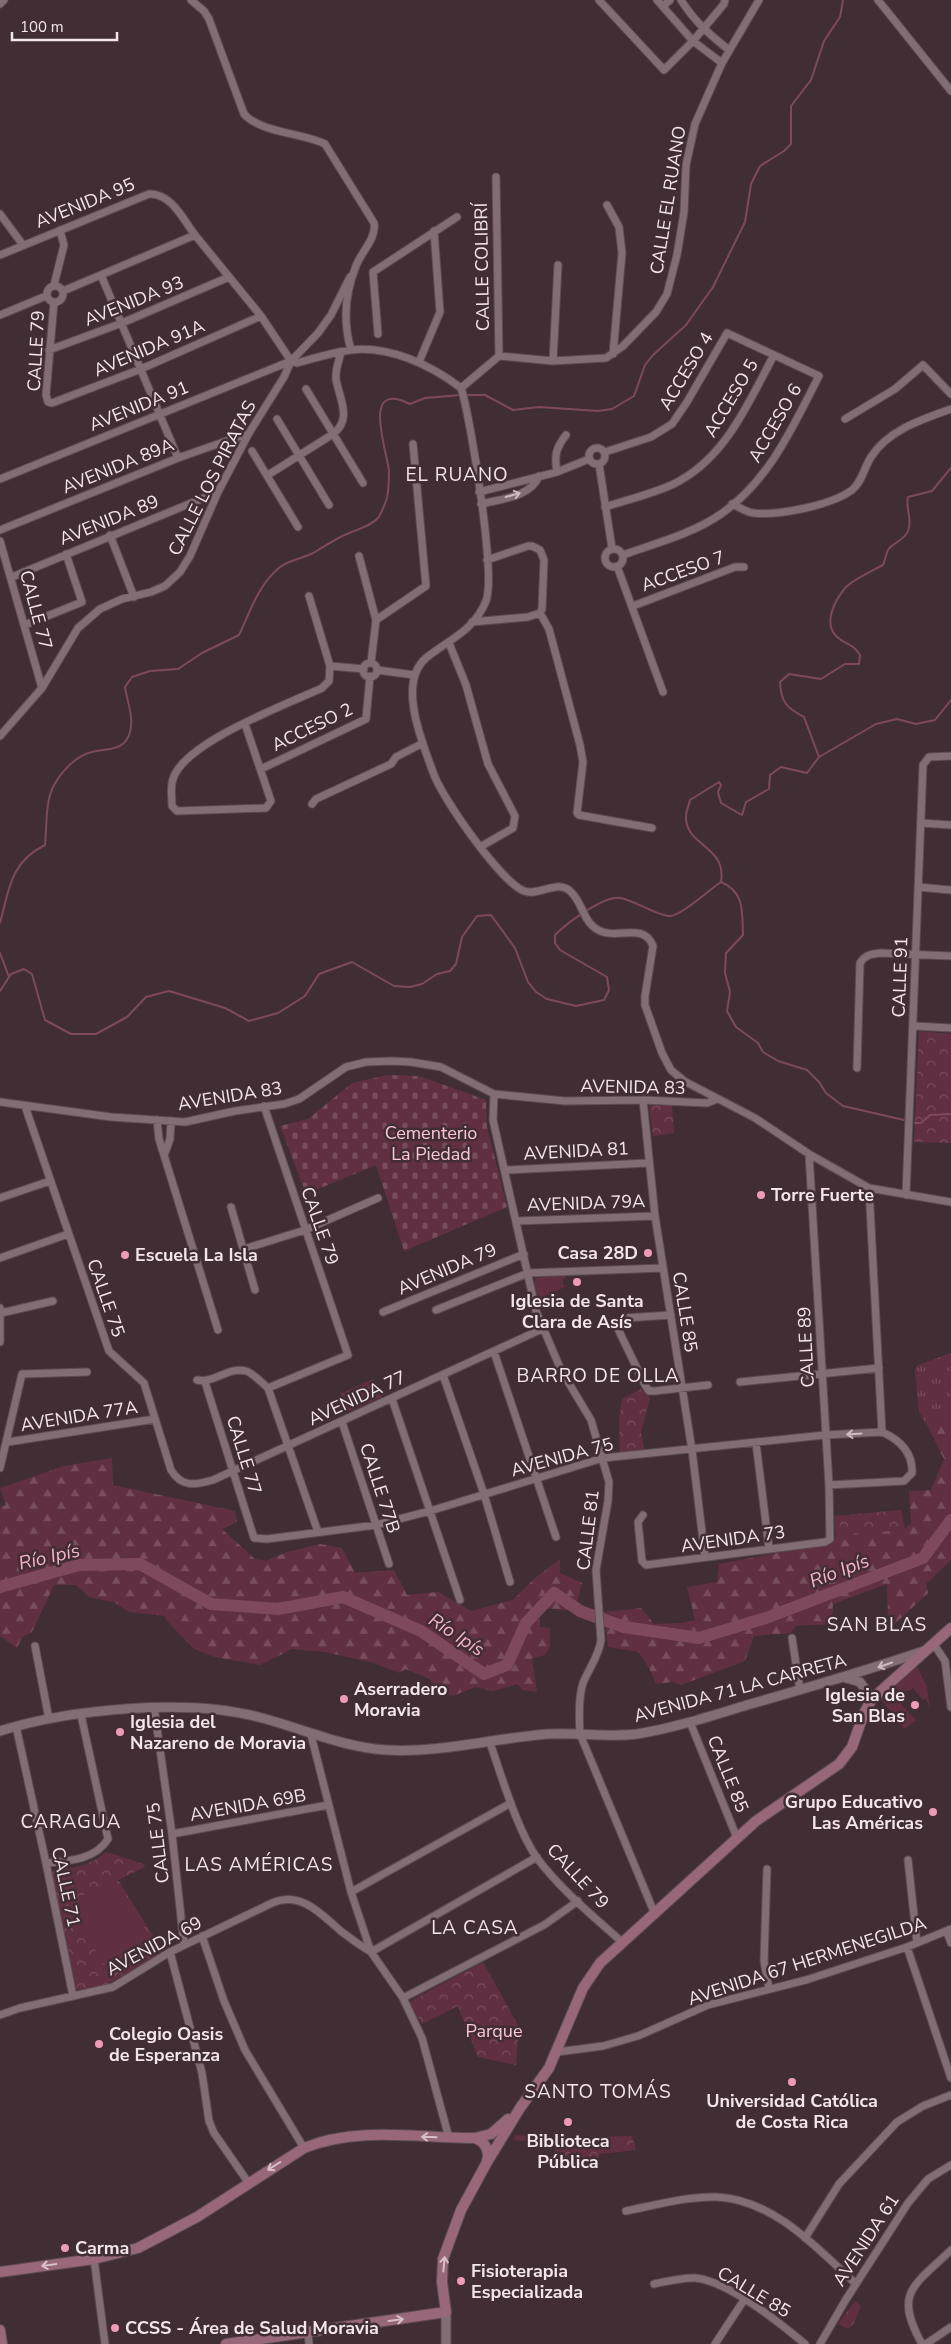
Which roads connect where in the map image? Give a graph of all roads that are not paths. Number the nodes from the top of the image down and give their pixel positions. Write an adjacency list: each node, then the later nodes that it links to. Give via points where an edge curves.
1 (4, 0): 10 (street)
2 (191, 0): 27 (street, via 209,19 248,119 323,143 332,154 374,226)
3 (599, 0): 13 (street, via 664,70)
4 (657, 0): 11 (street)
5 (670, 0): 11 (street)
6 (681, 0): 12 (street)
7 (725, 0): 12 (street)
8 (759, 0): 14 (street, CALLE EL RUANO)
9 (878, 0): 16 (street)
10 (0, 4)
11 (663, 6): 13 (street)
12 (703, 30): 13 (street); 14 (street)
13 (694, 41): 15 (street)
14 (729, 50): 15 (street, CALLE EL RUANO)
15 (722, 63): 41 (street, CALLE EL RUANO, via 702,106 690,144 680,240 667,294 656,312)
16 (951, 91)
17 (496, 177): 43 (street, CALLE COLIBRÍ)
18 (607, 206): 41 (street, via 619,226 622,254)
19 (0, 214): 24 (street)
20 (457, 217): 22 (street)
21 (60, 230): 23 (street, AVENIDA 95, via 141,196 157,194 169,201); 24 (street, AVENIDA 95); 30 (street, via 64,245)
22 (434, 231): 37 (street, via 373,272); 46 (street, via 440,312)
23 (195, 235): 28 (street); 29 (street)
24 (23, 245): 25 (street, AVENIDA 95)
25 (0, 255)
26 (558, 265): 45 (street)
27 (356, 266): 39 (street, via 345,316); 44 (street, via 331,315)
28 (101, 275): 31 (street); 36 (street)
29 (229, 277): 35 (street); 36 (street, AVENIDA 93)
30 (54, 285): 31 (street); 32 (street, via 47,290)
31 (63, 291): 33 (street, via 62,298)
32 (46, 296): 33 (street); 34 (street)
33 (54, 302): 38 (street, CALLE 79)
34 (0, 315)
35 (261, 316): 44 (street); 47 (street, AVENIDA 91A)
36 (122, 323): 38 (street, AVENIDA 93); 47 (street)
37 (378, 334)
38 (49, 350): 52 (street, CALLE 79)
39 (351, 350): 40 (street); 46 (street, via 369,350)
40 (341, 352): 44 (street, via 296,363); 58 (street, via 336,373 343,419 339,430)
41 (613, 354): 45 (street, CALLE EL RUANO, via 600,360)
42 (774, 355): 48 (street, ACCESO 4); 62 (street, ACCESO 4, via 727,333 672,424 651,437); 77 (street, ACCESO 5, via 723,445 700,468 680,482)
43 (499, 356): 45 (street, CALLE EL RUANO); 49 (street)
44 (290, 361): 54 (street, AVENIDA 91); 57 (street, CALLE LOS PIRATAS, via 284,377)
45 (553, 361)
46 (419, 362): 49 (street)
47 (141, 368): 52 (street, AVENIDA 91A, via 56,402); 54 (street)
48 (820, 376): 75 (street, ACCESO 6, via 776,458 750,489)
49 (461, 388): 73 (street)
50 (306, 389): 58 (street)
51 (951, 394): 56 (street, via 923,365 895,389)
52 (48, 402)
53 (951, 409): 75 (street, via 913,422 890,438 870,458 852,490 812,507 788,512 752,513)
54 (160, 413): 64 (street); 70 (street, AVENIDA 91)
55 (277, 419): 63 (street)
56 (846, 419)
57 (249, 433): 64 (street, AVENIDA 89A); 72 (street, CALLE LOS PIRATAS)
58 (333, 434): 63 (street); 71 (street)
59 (566, 435): 67 (street, via 554,455)
60 (413, 444): 94 (street, via 426,586)
61 (252, 451): 68 (street)
62 (605, 452): 65 (street, via 595,447 589,453); 66 (street, via 604,461)
63 (300, 456): 68 (street); 76 (street)
64 (178, 458): 79 (street, AVENIDA 89A)
65 (589, 459): 66 (street); 67 (street)
66 (599, 464): 77 (street)
67 (557, 472): 69 (street)
68 (268, 475): 78 (street)
69 (539, 476): 73 (street); 74 (street, one-way to 69, via 528,491)
70 (0, 479)
71 (363, 483)
72 (218, 492): 80 (street, AVENIDA 89); 91 (street, CALLE LOS PIRATAS, via 180,572 165,586)
73 (479, 492): 74 (street)
74 (481, 504): 86 (street)
75 (732, 504): 84 (street, ACCESO 6, via 704,524)
76 (329, 506)
77 (605, 507): 82 (street)
78 (298, 526)
79 (0, 530)
80 (110, 535): 83 (street, AVENIDA 89); 91 (street)
81 (0, 541): 89 (street, CALLE 77)
82 (612, 548): 84 (street, via 620,550); 87 (street, via 605,554 605,560 611,566)
83 (66, 554): 89 (street, AVENIDA 89); 96 (street, via 82,602)
84 (623, 555): 87 (street, via 622,563)
85 (359, 556): 94 (street)
86 (487, 560): 93 (street, via 528,546 540,550 544,560); 95 (street, via 488,593)
87 (617, 566): 92 (street)
88 (744, 567): 92 (street, ACCESO 7, via 735,567)
89 (12, 576): 96 (street, CALLE 77)
90 (309, 596): 99 (street)
91 (134, 597): 104 (street, CALLE LOS PIRATAS, via 100,609 78,628)
92 (633, 606): 105 (street)
93 (540, 613): 95 (street); 114 (street, via 549,629 580,745 583,762 577,813)
94 (376, 620): 98 (street)
95 (472, 622): 97 (street)
96 (25, 625): 104 (street, CALLE 77)
97 (449, 643): 102 (street, via 426,658); 115 (street, via 466,685 488,764 515,816 512,828)
98 (371, 663): 100 (street); 101 (street)
99 (330, 666): 100 (street); 106 (street, via 329,681 322,688)
100 (364, 669): 103 (street)
101 (377, 670): 102 (street); 103 (street)
102 (414, 675): 108 (street, via 412,693)
103 (370, 676): 110 (street, ACCESO 2, via 366,718)
104 (42, 688): 107 (street, CALLE LOS PIRATAS)
105 (663, 692)
106 (245, 724): 110 (street); 110 (street, via 219,734 179,768 173,778 172,806 177,811 266,808 271,802)
107 (0, 736)
108 (423, 743): 111 (street, via 396,757 391,764 316,799); 115 (street, via 444,796)
109 (951, 756): 112 (street, CALLE 91, via 924,760)
110 (261, 769)
111 (312, 804)
112 (921, 823): 113 (street); 116 (street, CALLE 91)
113 (951, 825)
114 (652, 828)
115 (480, 847): 124 (street, via 514,885 524,891 564,887 571,891 588,923 602,932 642,933 650,939 652,946 645,1005 662,1053 671,1070 684,1081)
116 (918, 887): 117 (street); 118 (street, CALLE 91)
117 (951, 890)
118 (916, 954): 119 (street); 120 (street, CALLE 91); 122 (street, via 870,954 860,963)
119 (951, 956)
120 (914, 1026): 121 (street); 137 (street, CALLE 91)
121 (951, 1028)
122 (857, 1068)
123 (494, 1094): 125 (street, AVENIDA 83, via 565,1101); 128 (street, AVENIDA 83, via 441,1067 366,1062 334,1073 299,1099); 134 (street, CALLE 81, via 493,1120)
124 (717, 1099): 125 (street, AVENIDA 83, via 707,1103); 132 (street, via 755,1118)
125 (643, 1100): 133 (street, CALLE 85)
126 (0, 1102): 127 (street, AVENIDA 83)
127 (25, 1106): 129 (street, AVENIDA 83, via 111,1118); 135 (street, CALLE 75)
128 (264, 1106): 130 (street, AVENIDA 83, via 185,1122); 144 (street, CALLE 79)
129 (157, 1120): 130 (street, AVENIDA 83); 131 (street)
130 (172, 1121): 131 (street)
131 (165, 1154): 158 (street)
132 (809, 1154): 136 (street); 163 (street, CALLE 89)
133 (648, 1163): 134 (street, AVENIDA 81); 142 (street, CALLE 85)
134 (506, 1170): 143 (street, CALLE 81)
135 (50, 1181): 138 (street); 145 (street, CALLE 75)
136 (869, 1188): 137 (street); 161 (street)
137 (906, 1196): 140 (street)
138 (0, 1198)
139 (378, 1198): 144 (street)
140 (951, 1202)
141 (231, 1207): 146 (street)
142 (655, 1216): 143 (street, AVENIDA 79A); 149 (street, CALLE 85)
143 (518, 1221): 147 (street, CALLE 81)
144 (305, 1230): 146 (street); 169 (street, CALLE 79, via 348,1356)
145 (68, 1234): 148 (street); 172 (street, CALLE 75, via 109,1352 144,1383)
146 (244, 1249): 151 (street)
147 (524, 1254): 150 (street, CALLE 81); 155 (street, AVENIDA 79)
148 (0, 1258)
149 (663, 1268): 150 (street); 156 (street, CALLE 85)
150 (528, 1273): 154 (street); 157 (street, CALLE 81)
151 (255, 1290)
152 (53, 1301): 153 (street)
153 (0, 1310): 159 (street)
154 (436, 1310)
155 (383, 1312)
156 (671, 1315): 170 (street, CALLE 85); 170 (street, via 625,1318 618,1329 649,1391)
157 (542, 1329): 160 (street, AVENIDA 77); 180 (street, CALLE 81, via 590,1420)
158 (218, 1330)
159 (0, 1342)
160 (494, 1352): 164 (street, AVENIDA 77); 183 (street)
161 (879, 1368): 163 (street); 174 (street)
162 (87, 1372): 176 (street, via 22,1374)
163 (823, 1372): 167 (street); 175 (street, CALLE 89)
164 (443, 1375): 171 (street, AVENIDA 77); 186 (street)
165 (197, 1380): 166 (street)
166 (205, 1382): 169 (street, via 246,1371); 182 (street, CALLE 77)
167 (740, 1382)
168 (708, 1385): 170 (street)
169 (268, 1388): 178 (street)
170 (681, 1388): 179 (street, CALLE 85)
171 (392, 1399): 173 (street, AVENIDA 77); 187 (street)
172 (155, 1419): 176 (street, AVENIDA 77A); 184 (street, CALLE 75, via 171,1470)
173 (342, 1422): 178 (street, AVENIDA 77); 189 (street, CALLE 77B)
174 (882, 1432): 175 (street, AVENIDA 75, one-way to 175); 185 (street, via 902,1443 910,1455 912,1473 904,1481)
175 (825, 1435): 177 (street, AVENIDA 75); 185 (street, CALLE 89)
176 (8, 1442): 181 (street)
177 (756, 1443): 179 (street, AVENIDA 75); 194 (street)
178 (288, 1446): 182 (street, AVENIDA 77); 190 (street)
179 (692, 1450): 180 (street, AVENIDA 75); 195 (street, CALLE 85)
180 (603, 1458): 183 (street, AVENIDA 75); 214 (street, CALLE 81, via 609,1482 596,1570 601,1640 600,1651 583,1684)
181 (0, 1468)
182 (234, 1471): 184 (street, AVENIDA 77, via 195,1485); 192 (street, CALLE 77)
183 (537, 1478): 186 (street, AVENIDA 75); 191 (street)
184 (183, 1483)
185 (829, 1485): 193 (street, CALLE 89)
186 (484, 1494): 187 (street, AVENIDA 75); 197 (street)
187 (430, 1511): 189 (street, AVENIDA 75); 198 (street)
188 (643, 1515): 195 (street, AVENIDA 73, via 638,1522 642,1561 646,1565)
189 (376, 1525): 190 (street, AVENIDA 75); 196 (street, CALLE 77B)
190 (318, 1532): 192 (street, AVENIDA 75)
191 (556, 1537)
192 (254, 1538)
193 (830, 1539): 194 (street, AVENIDA 73)
194 (769, 1548): 195 (street, AVENIDA 73)
195 (705, 1557)
196 (389, 1564)
197 (510, 1582)
198 (460, 1600)
199 (951, 1628): 201 (main road)
200 (792, 1638): 205 (street)
201 (934, 1643): 203 (main road); 208 (street, via 945,1661)
202 (35, 1646): 210 (street)
203 (924, 1651): 204 (street, AVENIDA 71 LA CARRETA, one-way to 204); 206 (main road)
204 (846, 1678): 205 (street, AVENIDA 71 LA CARRETA); 206 (street, via 860,1682)
205 (800, 1690): 211 (street, AVENIDA 71 LA CARRETA)
206 (872, 1699): 220 (main road, via 852,1747 838,1764 766,1813)
207 (154, 1707): 209 (street, AVENIDA 71 LA CARRETA); 215 (street, AVENIDA 71 LA CARRETA, via 208,1709 256,1716); 219 (street, CALLE 75)
208 (951, 1707)
209 (81, 1714): 210 (street, AVENIDA 71 LA CARRETA); 223 (street, via 108,1839 103,1848 89,1856)
210 (49, 1719): 212 (street, AVENIDA 71 LA CARRETA)
211 (690, 1722): 214 (street, AVENIDA 71 LA CARRETA, via 633,1734); 220 (street, CALLE 85)
212 (16, 1726): 213 (street, AVENIDA 71 LA CARRETA); 223 (street, CALLE 71)
213 (0, 1731)
214 (580, 1734): 216 (street, AVENIDA 71 LA CARRETA, via 550,1733); 227 (street, CALLE 81)
215 (311, 1735): 216 (street, AVENIDA 71 LA CARRETA, via 388,1750 434,1748); 218 (street)
216 (489, 1740): 217 (street, CALLE 79)
217 (511, 1803): 221 (street, CALLE 79); 225 (street)
218 (328, 1805): 219 (street, AVENIDA 69B); 225 (street)
219 (172, 1834): 233 (street, CALLE 75)
220 (737, 1838): 227 (main road)
221 (536, 1857): 226 (street, CALLE 79); 236 (street)
222 (908, 1860): 231 (street)
223 (46, 1863): 238 (street, CALLE 71)
224 (767, 1869): 237 (street, via 764,1961)
225 (351, 1892): 236 (street)
226 (578, 1901): 230 (street, CALLE 79); 239 (street, via 544,1925)
227 (654, 1912): 230 (main road)
228 (949, 1930): 231 (street, AVENIDA 67 HERMENEGILDA); 232 (street)
229 (202, 1936): 233 (street, AVENIDA 69); 236 (street, AVENIDA 69, via 288,1898 311,1906); 247 (street, via 244,2050)
230 (622, 1942): 241 (main road, via 600,1963 583,1988 568,2018)
231 (917, 1943): 234 (street, AVENIDA 67 HERMENEGILDA)
232 (951, 1943)
233 (184, 1945): 235 (street, AVENIDA 69)
234 (907, 1947): 237 (street, AVENIDA 67 HERMENEGILDA); 242 (street)
235 (170, 1952): 238 (street, AVENIDA 69, via 113,1987); 250 (street, via 202,2073 209,2121)
236 (371, 1952): 239 (street)
237 (769, 1989): 241 (street, AVENIDA 67 HERMENEGILDA, via 708,2005 638,2036 603,2046)
238 (72, 1996): 240 (street, AVENIDA 69)
239 (404, 1998): 245 (street, via 422,2038)
240 (0, 2015)
241 (557, 2052): 244 (main road)
242 (951, 2078)
243 (951, 2095): 252 (street, via 923,2106 898,2122 870,2149 839,2184)
244 (520, 2108): 246 (main road, via 492,2134); 248 (main road)
245 (449, 2138): 246 (main road); 247 (main road, one-way to 247, via 356,2135 322,2140)
246 (475, 2138): 248 (main road, via 486,2145)
247 (304, 2148): 250 (main road, one-way to 250)
248 (486, 2164): 259 (main road, one-way to 248, via 443,2259 461,2210)
249 (951, 2165): 257 (street, AVENIDA 61, via 928,2179 908,2203)
250 (248, 2182): 254 (main road, via 153,2242)
251 (626, 2210): 252 (street, via 696,2198 736,2199 764,2209)
252 (805, 2238): 257 (street)
253 (951, 2250): 271 (street, via 909,2295 908,2313)
254 (94, 2259): 255 (main road, one-way to 255); 264 (street)
255 (0, 2272)
256 (654, 2284): 258 (street, CALLE 85, via 684,2278 704,2280)
257 (856, 2284): 270 (street, AVENIDA 61)
258 (744, 2300): 268 (street); 269 (street, CALLE 85, via 774,2317)
259 (446, 2312): 262 (main road, one-way to 259); 267 (street)
260 (951, 2327): 272 (street)
261 (0, 2330): 263 (main road)
262 (308, 2333): 265 (main road); 266 (street)
263 (2, 2344)
264 (106, 2344)
265 (226, 2344)
266 (309, 2344)
267 (446, 2344)
268 (714, 2344)
269 (805, 2344)
270 (820, 2344)
271 (922, 2344)
272 (926, 2344)

